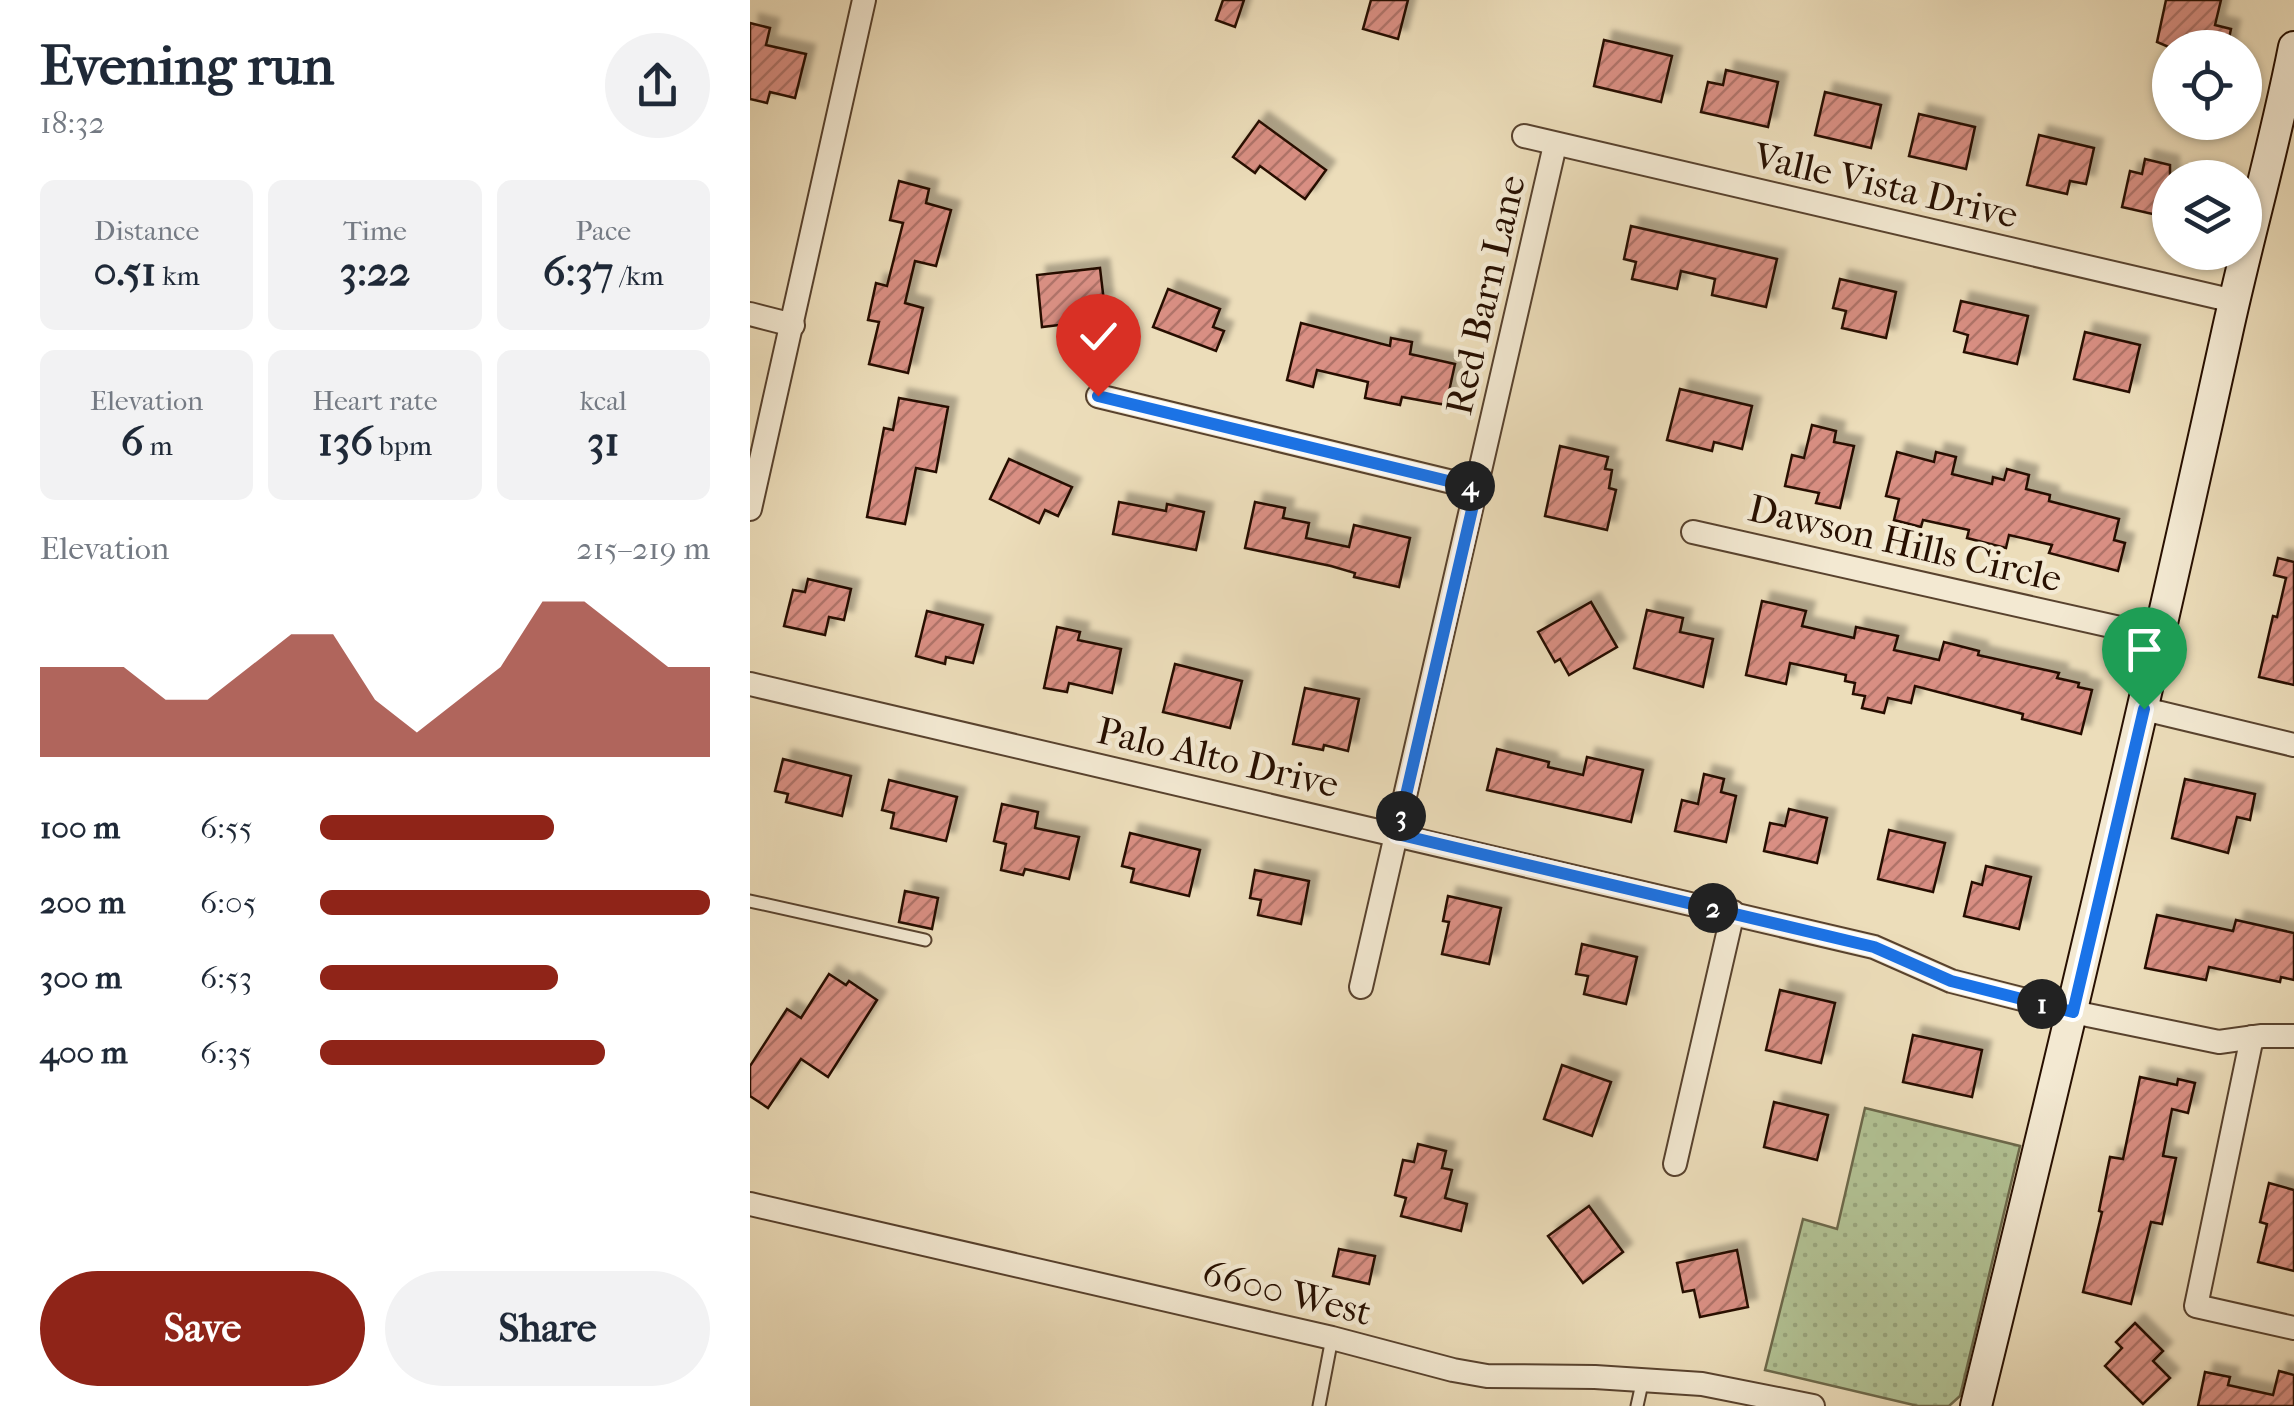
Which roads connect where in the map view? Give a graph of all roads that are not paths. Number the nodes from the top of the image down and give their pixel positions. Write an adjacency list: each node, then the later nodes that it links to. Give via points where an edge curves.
1 (864, 0): 7 (street)
2 (2294, 47): 5 (street)
3 (1524, 136): 4 (street, Valle Vista Drive)
4 (1556, 145): 5 (street, Valle Vista Drive); 9 (street, Red Barn Lane)
5 (2234, 301): 12 (street)
6 (750, 314): 7 (street)
7 (793, 325): 10 (street)
8 (1098, 396): 9 (street)
9 (1477, 488): 16 (street, Red Barn Lane)
10 (750, 509)
11 (1693, 532): 12 (street, Dawson Hills Circle)
12 (2160, 637): 14 (street)
13 (750, 684): 16 (street, Palo Alto Drive)
14 (2144, 709): 15 (street); 21 (street)
15 (2294, 745)
16 (1397, 834): 18 (street, Palo Alto Drive); 20 (street, Red Barn Lane)
17 (750, 901): 19 (lane)
18 (1733, 912): 21 (street, Palo Alto Drive, via 1874,947 1951,981); 24 (street)
19 (925, 940)
20 (1361, 987)
21 (2073, 1012): 23 (street, Palo Alto Drive, via 2220,1042); 32 (street)
22 (2294, 1036): 23 (street, Palo Alto Drive)
23 (2252, 1037): 26 (street, via 2196,1306)
24 (1675, 1164)
25 (750, 1204): 27 (street, 6600 West)
26 (2294, 1328)
27 (1332, 1338): 28 (street, 6600 West, via 1487,1376); 29 (lane)
28 (1644, 1379): 30 (lane); 31 (street, 6600 West)
29 (1319, 1406)
30 (1637, 1406)
31 (1813, 1406)
32 (1976, 1406)

